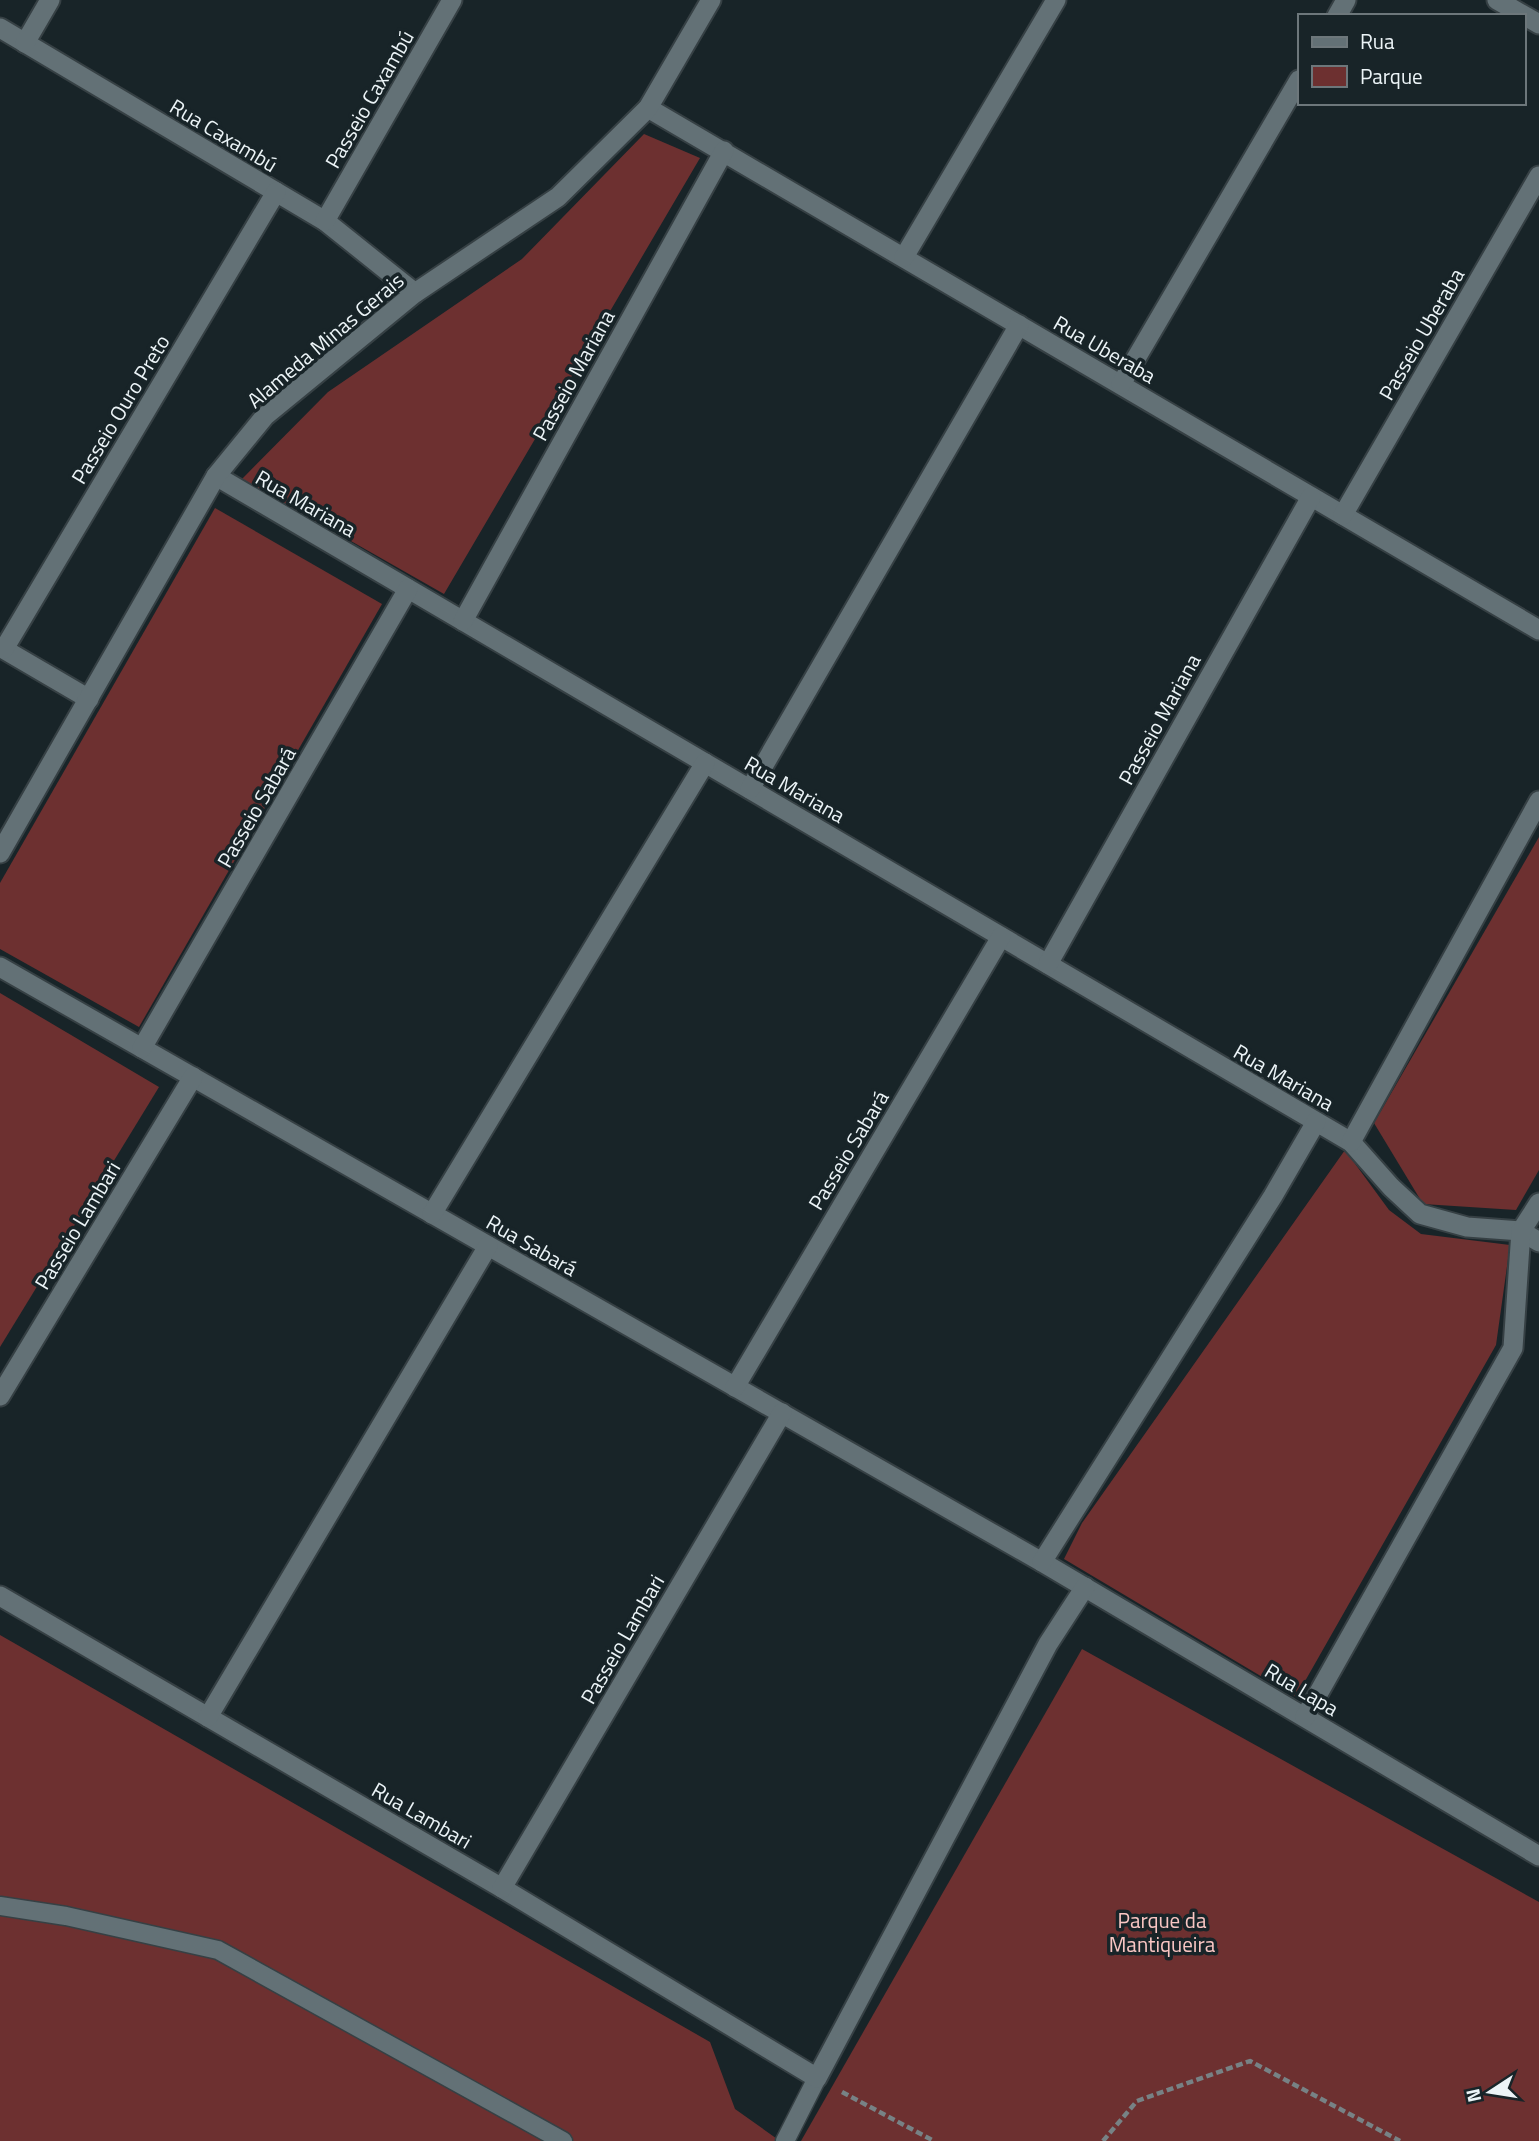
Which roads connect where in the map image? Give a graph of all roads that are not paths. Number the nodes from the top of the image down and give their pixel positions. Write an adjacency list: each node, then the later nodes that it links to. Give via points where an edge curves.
1 (50, 0): 8 (street)
2 (452, 0): 14 (street, Passeio Caxambú)
3 (711, 0): 10 (street, Alameda Minas Gerais)
4 (1056, 0): 15 (street)
5 (1497, 0): 6 (street)
6 (1522, 14)
7 (0, 28): 8 (street, Rua Caxambú)
8 (25, 43): 13 (street, Rua Caxambú)
9 (1298, 82): 18 (street)
10 (649, 108): 11 (street, Rua Uberaba); 16 (street, Alameda Minas Gerais, via 558,197)
11 (724, 151): 15 (street, Rua Uberaba); 23 (street, Passeio Mariana)
12 (1539, 176): 21 (street, Passeio Uberaba)
13 (276, 192): 14 (street, Rua Caxambú); 25 (street, Passeio Ouro Preto)
14 (325, 221): 16 (street, Rua Caxambú)
15 (904, 257): 17 (street, Rua Uberaba)
16 (415, 293): 19 (street, Alameda Minas Gerais, via 265,416)
17 (1019, 325): 18 (street, Rua Uberaba); 28 (street)
18 (1121, 384): 20 (street, Rua Uberaba)
19 (216, 476): 22 (street, Rua Mariana); 26 (street, Alameda Minas Gerais)
20 (1311, 497): 21 (street, Rua Uberaba); 32 (street, Passeio Mariana)
21 (1343, 515): 24 (street, Rua Uberaba)
22 (408, 589): 23 (street, Rua Mariana); 34 (street, Passeio Sabará)
23 (463, 621): 27 (street, Rua Mariana)
24 (1539, 630)
25 (2, 648): 26 (street)
26 (89, 699): 30 (street, Alameda Minas Gerais)
27 (705, 763): 28 (street, Rua Mariana); 39 (street)
28 (750, 789): 31 (street, Rua Mariana)
29 (1539, 801): 37 (street)
30 (0, 853)
31 (1001, 937): 32 (street, Rua Mariana); 43 (street, Passeio Sabará)
32 (1048, 964): 36 (street, Rua Mariana)
33 (0, 967): 34 (street, Rua Sabará)
34 (142, 1048): 35 (street, Rua Sabará)
35 (193, 1077): 39 (street, Rua Sabará); 44 (street, Passeio Lambari)
36 (1316, 1122): 37 (street, Rua Mariana); 46 (street)
37 (1351, 1142): 40 (street, Rua Mariana, via 1420,1214 1467,1227)
38 (1539, 1203): 40 (street)
39 (432, 1214): 42 (street, Rua Sabará)
40 (1521, 1231): 41 (street); 50 (street, via 1513,1348)
41 (1539, 1242)
42 (488, 1245): 43 (street, Rua Sabará); 49 (street)
43 (735, 1387): 45 (street, Rua Sabará)
44 (0, 1396)
45 (782, 1413): 46 (street, Rua Sabará); 52 (street, Passeio Lambari)
46 (1042, 1562): 47 (street, Rua Lapa)
47 (1085, 1587): 50 (street, Rua Lapa); 54 (street, via 1048,1644)
48 (0, 1596): 49 (street, Rua Lambari)
49 (208, 1717): 52 (street, Rua Lambari)
50 (1305, 1717): 51 (street, Rua Lapa)
51 (1539, 1856)
52 (502, 1888): 54 (street, Rua Lambari)
53 (0, 1906): 55 (lane, via 218,1950)
54 (817, 2078): 56 (lane)
55 (563, 2141)
56 (785, 2141)

